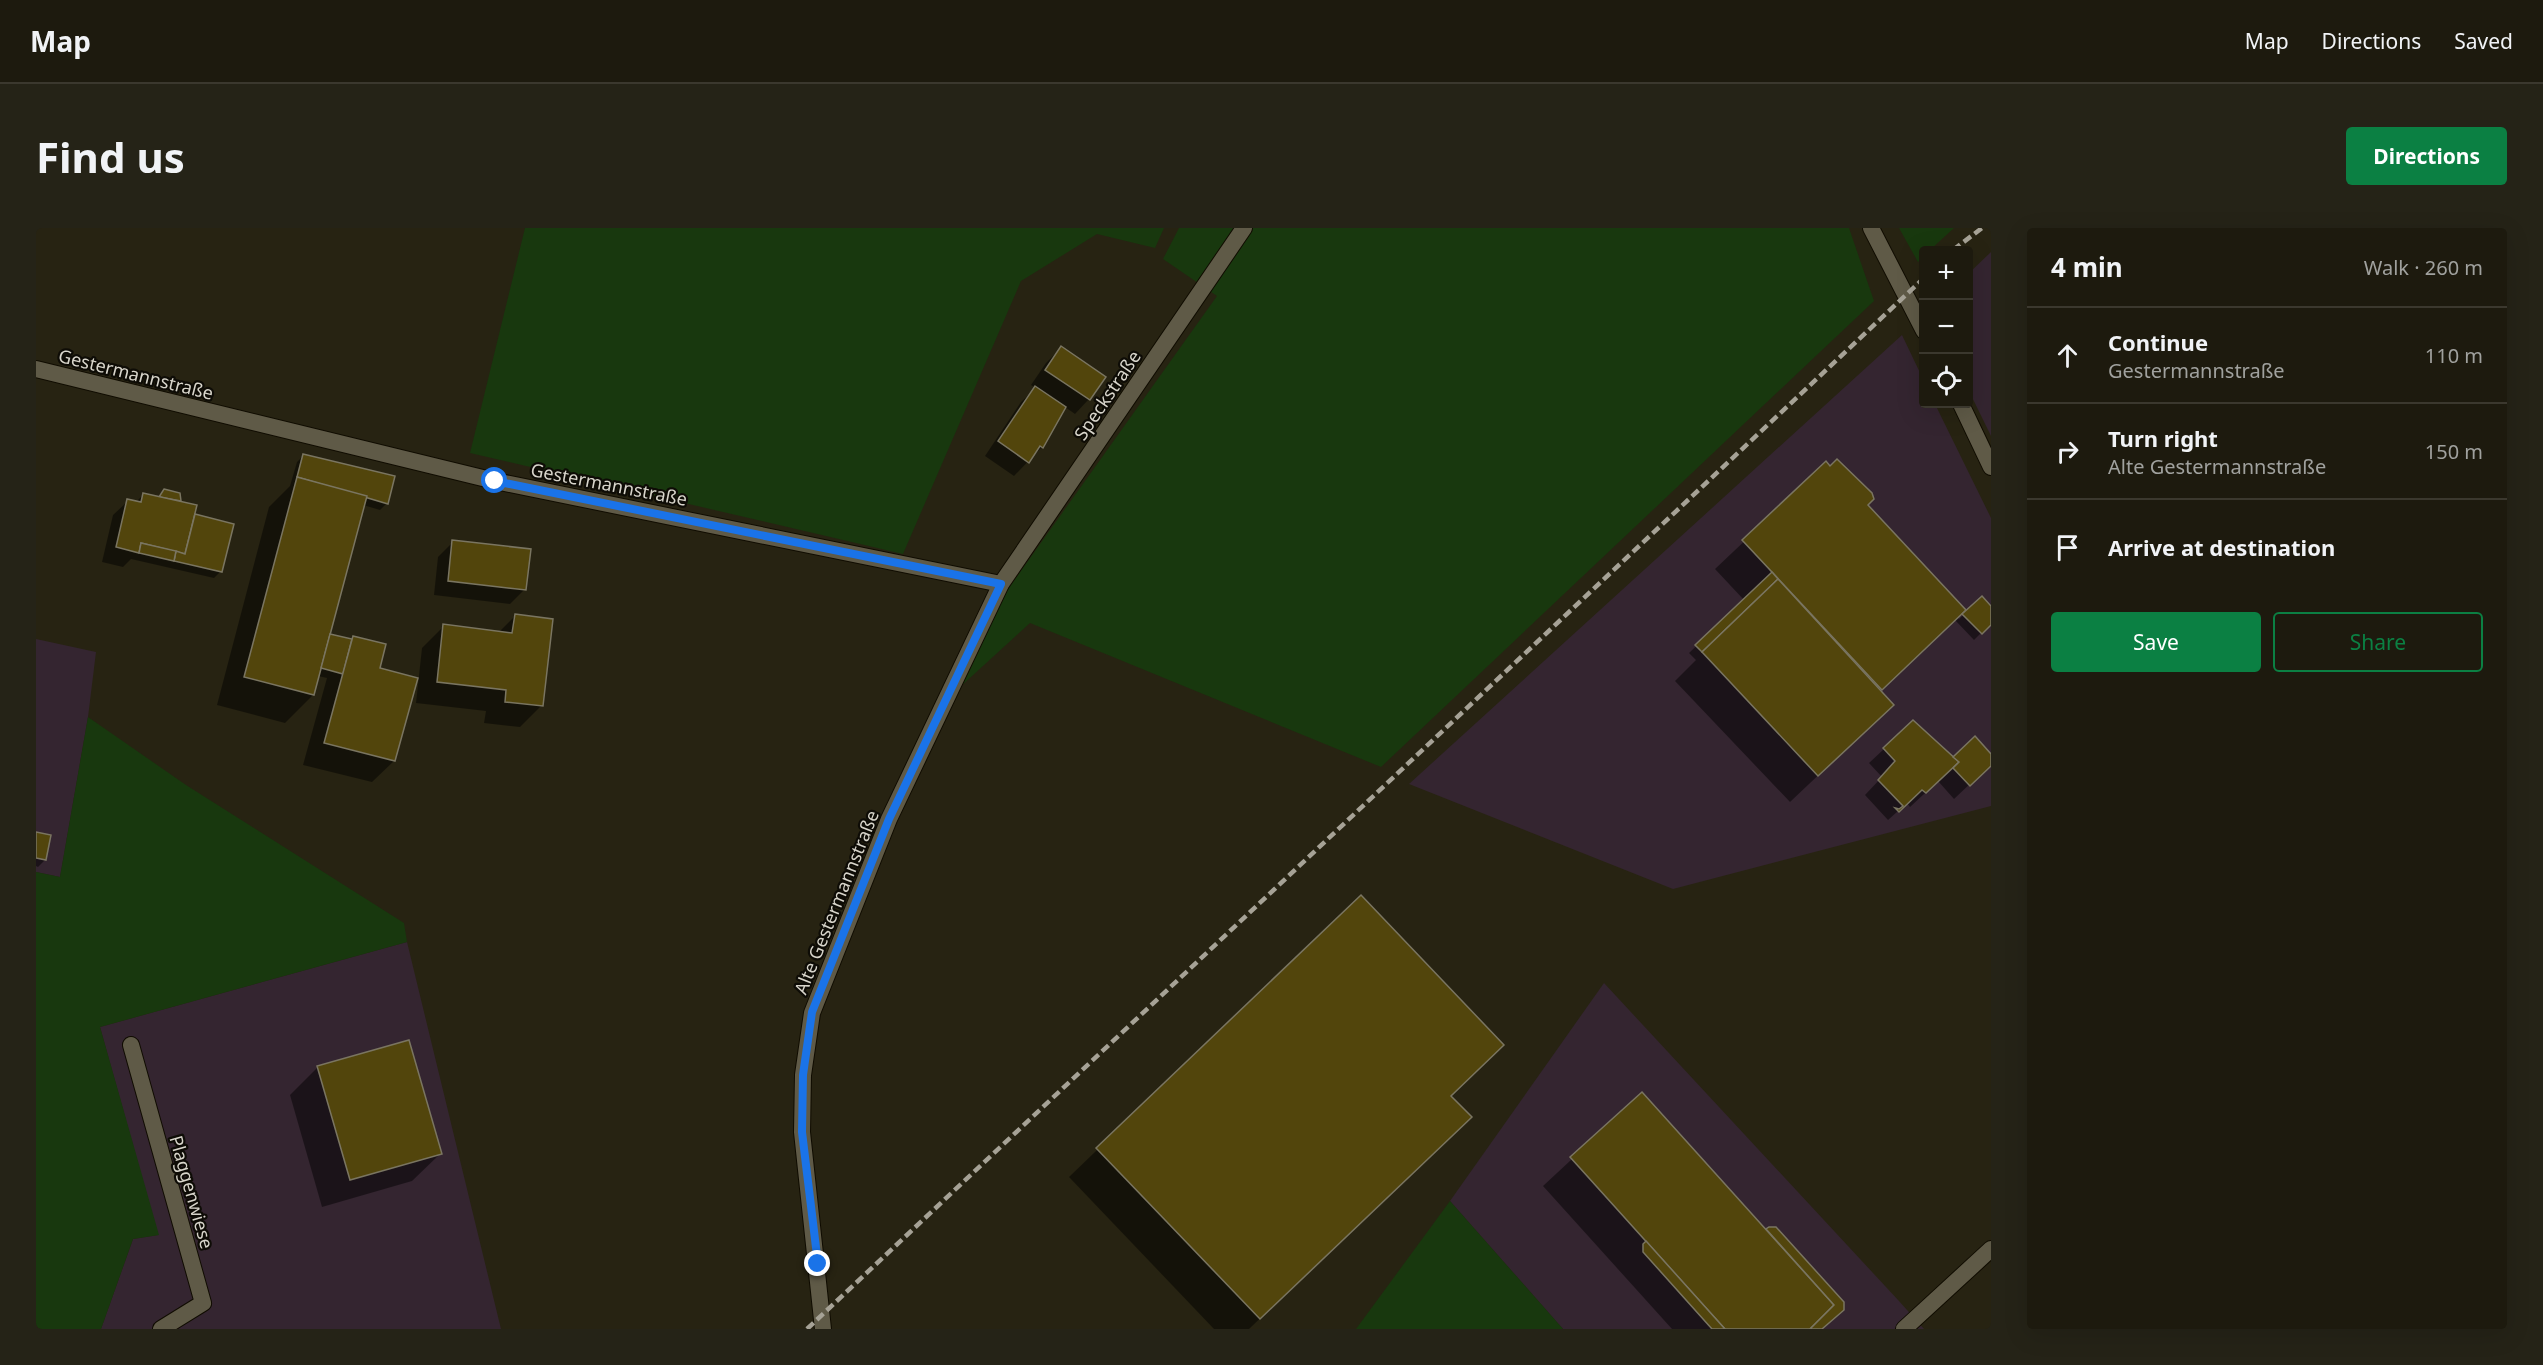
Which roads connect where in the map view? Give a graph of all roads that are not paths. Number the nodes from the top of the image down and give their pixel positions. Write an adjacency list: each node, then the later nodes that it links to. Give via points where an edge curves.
1 (1244, 228): 7 (street, Speckstraße)
2 (1871, 228): 3 (street)
3 (1919, 323)
4 (36, 369): 7 (street, Gestermannstraße, via 495,481)
5 (1963, 408): 6 (street)
6 (1991, 467)
7 (1001, 584): 11 (street, Alte Gestermannstraße, via 889,819 812,1012 803,1075 802,1132)
8 (131, 1045): 10 (street, Plaggenwiese, via 203,1303)
9 (1991, 1249): 12 (street)
10 (161, 1329)
11 (823, 1329)
12 (1904, 1329)

